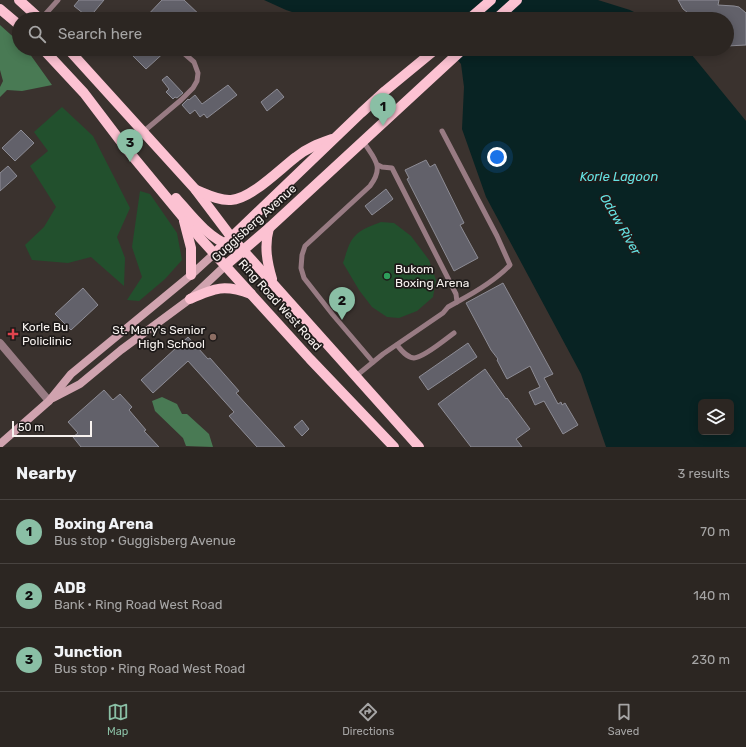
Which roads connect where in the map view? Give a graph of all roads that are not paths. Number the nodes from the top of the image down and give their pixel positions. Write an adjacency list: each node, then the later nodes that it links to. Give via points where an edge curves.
1 (19, 0): 6 (main road)
2 (58, 0): 7 (lane)
3 (491, 0): 8 (main road)
4 (517, 0): 9 (main road)
5 (0, 9): 10 (main road)
6 (32, 12)
7 (47, 12)
8 (478, 12)
9 (504, 12)
10 (12, 19)
11 (49, 56): 16 (main road, Ring Road West Road)
12 (74, 56): 19 (main road)
13 (187, 56): 19 (lane, via 194,62 198,73 193,88)
14 (427, 56): 17 (main road, Guggisberg Avenue)
15 (455, 56): 20 (main road, Guggisberg Avenue)
16 (84, 93): 23 (main road, Ring Road West Road); 25 (main road, via 192,216 212,235)
17 (361, 113): 22 (main road, via 333,139 314,145 297,156 254,191 231,200 212,197); 25 (main road, Guggisberg Avenue)
18 (442, 131): 33 (lane, via 510,265 473,294)
19 (143, 132): 22 (main road)
20 (363, 141): 21 (lane); 24 (main road, Guggisberg Avenue)
21 (378, 165): 33 (lane, via 392,168 456,294); 37 (lane, via 376,177 370,186 305,246 301,268 304,278)
22 (195, 189): 25 (main road)
23 (182, 216): 27 (main road, Ring Road West Road); 29 (main road, via 191,248)
24 (268, 228): 26 (main road, Guggisberg Avenue); 30 (main road, via 267,262)
25 (229, 241): 26 (main road); 27 (main road, Guggisberg Avenue)
26 (244, 250): 28 (main road, Guggisberg Avenue); 30 (main road, Ring Road West Road)
27 (215, 253): 28 (main road, Ring Road West Road); 29 (main road, Guggisberg Avenue)
28 (226, 266): 31 (main road, Ring Road West Road); 32 (main road, Guggisberg Avenue)
29 (191, 275): 39 (main road, Guggisberg Avenue, via 71,374)
30 (274, 283): 38 (main road, Ring Road West Road)
31 (253, 294): 32 (main road, via 220,288); 41 (main road, Ring Road West Road, via 310,359)
32 (190, 299): 39 (main road, Guggisberg Avenue, via 80,384)
33 (457, 302): 36 (lane)
34 (454, 333): 36 (lane, via 415,358 403,353)
35 (0, 343): 39 (street)
36 (397, 345): 37 (lane)
37 (373, 362): 38 (lane)
38 (356, 376): 42 (main road, Ring Road West Road)
39 (49, 401): 40 (main road, Guggisberg Avenue)
40 (0, 444)
41 (394, 447)
42 (419, 447)

